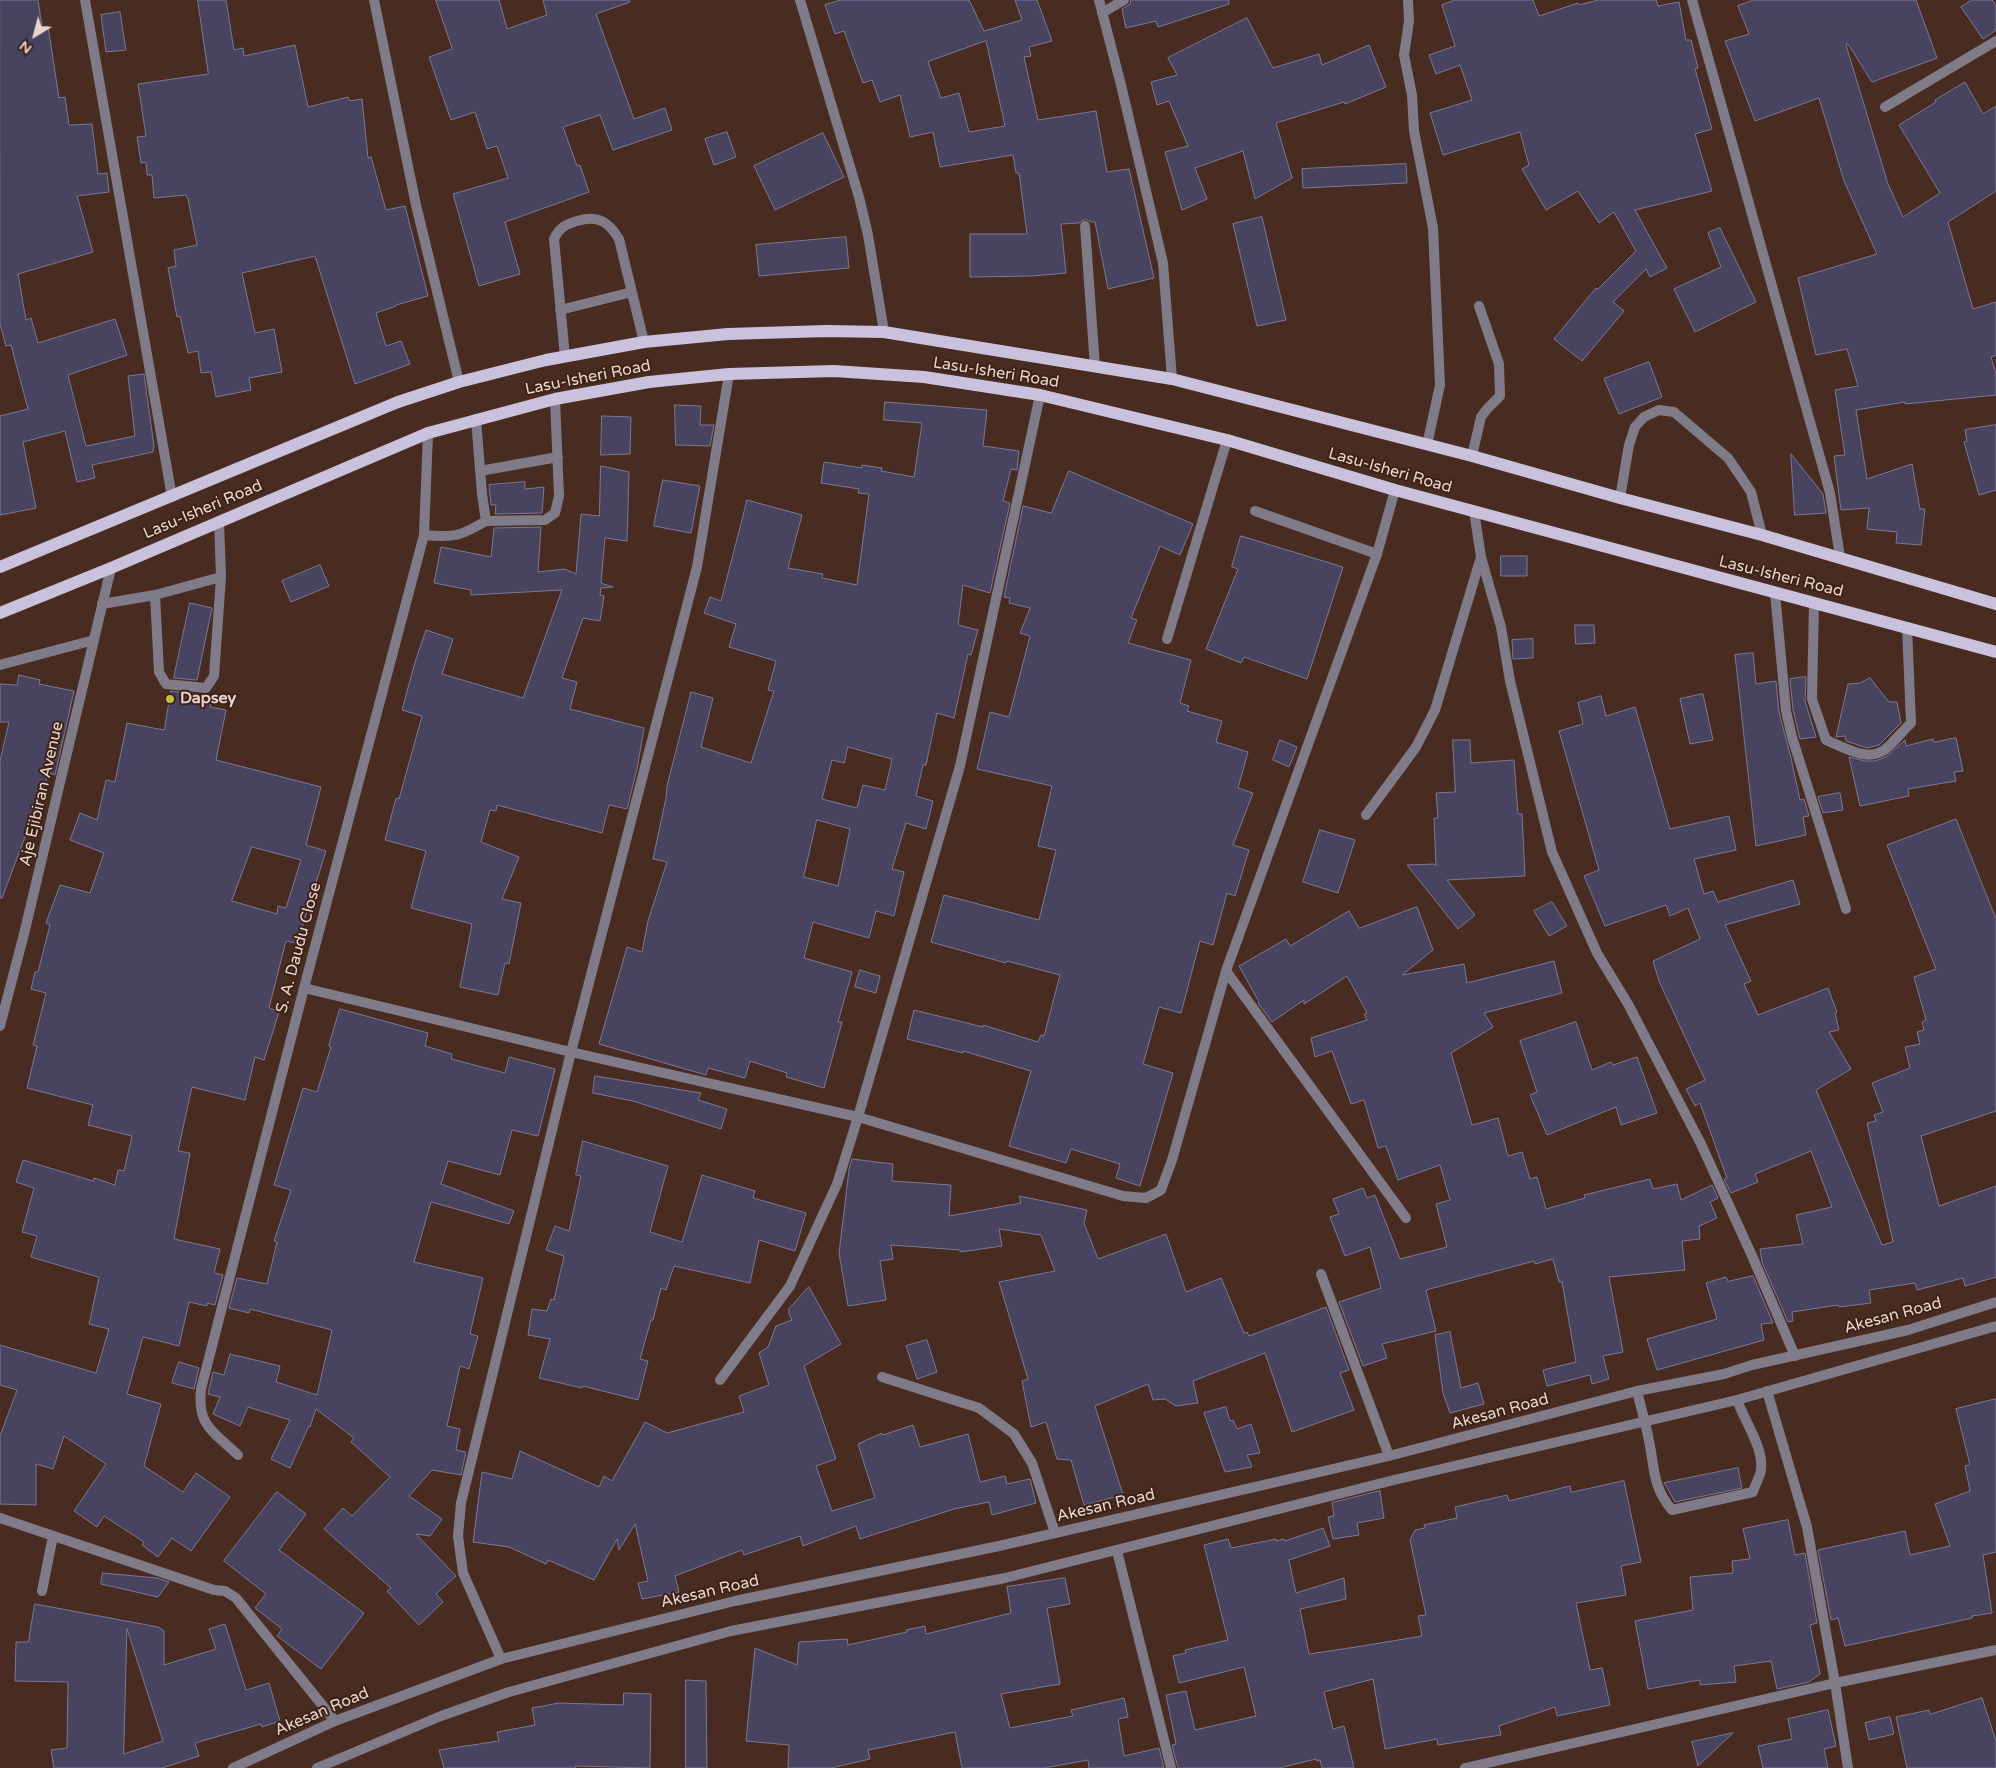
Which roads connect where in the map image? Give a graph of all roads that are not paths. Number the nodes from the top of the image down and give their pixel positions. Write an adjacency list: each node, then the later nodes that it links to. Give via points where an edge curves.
1 (86, 0): 32 (street)
2 (374, 0): 21 (street, via 416,205)
3 (800, 0): 15 (street, via 859,197)
4 (1098, 0): 8 (street)
5 (1124, 0): 8 (street)
6 (1408, 0): 27 (street, via 1409,21 1404,55 1412,96 1414,131 1433,228 1440,385)
7 (1692, 0): 42 (street, via 1830,493)
8 (1102, 13): 20 (street, via 1162,263)
9 (1996, 42): 10 (street)
10 (1885, 107)
11 (1085, 226): 18 (street)
12 (632, 292): 14 (street); 14 (street, via 620,238 602,220 591,217 569,223 559,230 554,239); 16 (street)
13 (1479, 306): 28 (street, via 1499,364 1500,396 1481,417)
14 (560, 310): 17 (street)
15 (884, 332): 16 (main road, Lasu-Isheri Road, via 728,334); 18 (main road, Lasu-Isheri Road)
16 (644, 342): 17 (main road, Lasu-Isheri Road)
17 (565, 357): 21 (main road, Lasu-Isheri Road)
18 (1095, 367): 20 (main road, Lasu-Isheri Road)
19 (729, 374): 22 (main road, Lasu-Isheri Road, via 834,372 888,375); 23 (main road, Lasu-Isheri Road, via 649,382); 62 (street, via 697,567)
20 (1172, 379): 27 (main road, Lasu-Isheri Road)
21 (459, 382): 32 (main road, Lasu-Isheri Road, via 398,402)
22 (1040, 395): 26 (main road, Lasu-Isheri Road); 63 (street, via 960,766)
23 (555, 399): 24 (main road, Lasu-Isheri Road); 29 (street)
24 (476, 419): 25 (main road, Lasu-Isheri Road); 30 (street)
25 (428, 433): 36 (main road, Lasu-Isheri Road); 38 (street, S. A. Daudu Close)
26 (1227, 440): 31 (main road, Lasu-Isheri Road); 53 (street)
27 (1427, 445): 28 (main road, Lasu-Isheri Road)
28 (1472, 456): 33 (main road, Lasu-Isheri Road)
29 (558, 457): 30 (street); 37 (street, via 555,513 545,520)
30 (480, 471): 37 (street)
31 (1395, 490): 35 (main road, Lasu-Isheri Road); 40 (street)
32 (172, 497): 43 (main road, Lasu-Isheri Road)
33 (1620, 498): 39 (main road, Lasu-Isheri Road); 39 (street, via 1635,428 1644,417 1659,410 1674,412 1728,458 1751,492)
34 (1255, 511): 40 (street)
35 (1474, 511): 41 (street); 46 (main road, Lasu-Isheri Road)
36 (219, 521): 44 (main road, Lasu-Isheri Road); 45 (street)
37 (486, 521): 38 (street, via 457,536)
38 (424, 535): 60 (street, S. A. Daudu Close)
39 (1762, 535): 42 (main road, Lasu-Isheri Road)
40 (1377, 554): 59 (street)
41 (1481, 557): 57 (street, via 1435,710 1416,747); 68 (street, via 1501,627 1510,681 1552,852 1597,952 1701,1144)
42 (1840, 557): 50 (main road, Lasu-Isheri Road)
43 (0, 567)
44 (111, 568): 49 (street, Aje Ejibiran Avenue); 51 (main road, Lasu-Isheri Road)
45 (221, 577): 47 (street); 47 (street, via 214,676 206,688 166,684 160,672)
46 (1775, 593): 48 (main road, Lasu-Isheri Road); 58 (street, via 1786,711)
47 (155, 595): 49 (street)
48 (1814, 602): 52 (main road, Lasu-Isheri Road); 52 (street, via 1812,699 1826,740 1856,752 1869,755 1880,752 1912,723)
49 (102, 604): 54 (street, Aje Ejibiran Avenue)
50 (1996, 604)
51 (0, 613)
52 (1907, 627): 55 (main road, Lasu-Isheri Road)
53 (1167, 639)
54 (94, 640): 56 (street); 61 (street, Aje Ejibiran Avenue)
55 (1996, 652)
56 (0, 665)
57 (1366, 815)
58 (1846, 909)
59 (1226, 971): 63 (street, via 1172,1160 1161,1190 1146,1198 1123,1196); 64 (street)
60 (304, 988): 62 (street); 75 (street, S. A. Daudu Close, via 201,1389 199,1405 204,1422)
61 (0, 1026)
62 (571, 1052): 63 (street); 83 (street, via 461,1503 458,1536 463,1573)
63 (858, 1117): 70 (street, via 837,1184 790,1286)
64 (1406, 1218)
65 (1321, 1274): 76 (street)
66 (1996, 1302): 68 (street, Akesan Road, via 1908,1330)
67 (1996, 1326): 72 (street)
68 (1795, 1356): 71 (street, Akesan Road)
69 (882, 1377): 78 (street, via 980,1408 1014,1434 1032,1463)
70 (720, 1380)
71 (1637, 1391): 74 (street); 76 (street, Akesan Road)
72 (1767, 1391): 73 (street); 84 (street, via 1807,1527)
73 (1737, 1400): 74 (street); 74 (street, via 1748,1429 1758,1444 1761,1470 1753,1492 1672,1510 1656,1485)
74 (1644, 1422): 80 (street, via 1394,1480)
75 (238, 1455)
76 (1389, 1456): 78 (street, Akesan Road)
77 (0, 1518): 79 (street)
78 (1055, 1533): 83 (street, Akesan Road, via 735,1601)
79 (53, 1536): 81 (street); 85 (street, via 225,1591 236,1598)
80 (1117, 1551): 87 (street, via 1005,1578 731,1630 510,1692 441,1716); 88 (street)
81 (42, 1590)
82 (1996, 1650): 84 (street)
83 (501, 1659): 85 (street, Akesan Road)
84 (1835, 1684): 89 (street); 90 (street)
85 (335, 1721): 86 (street, Akesan Road)
86 (233, 1768)
87 (316, 1768)
88 (1171, 1768)
89 (1465, 1768)
90 (1848, 1768)

